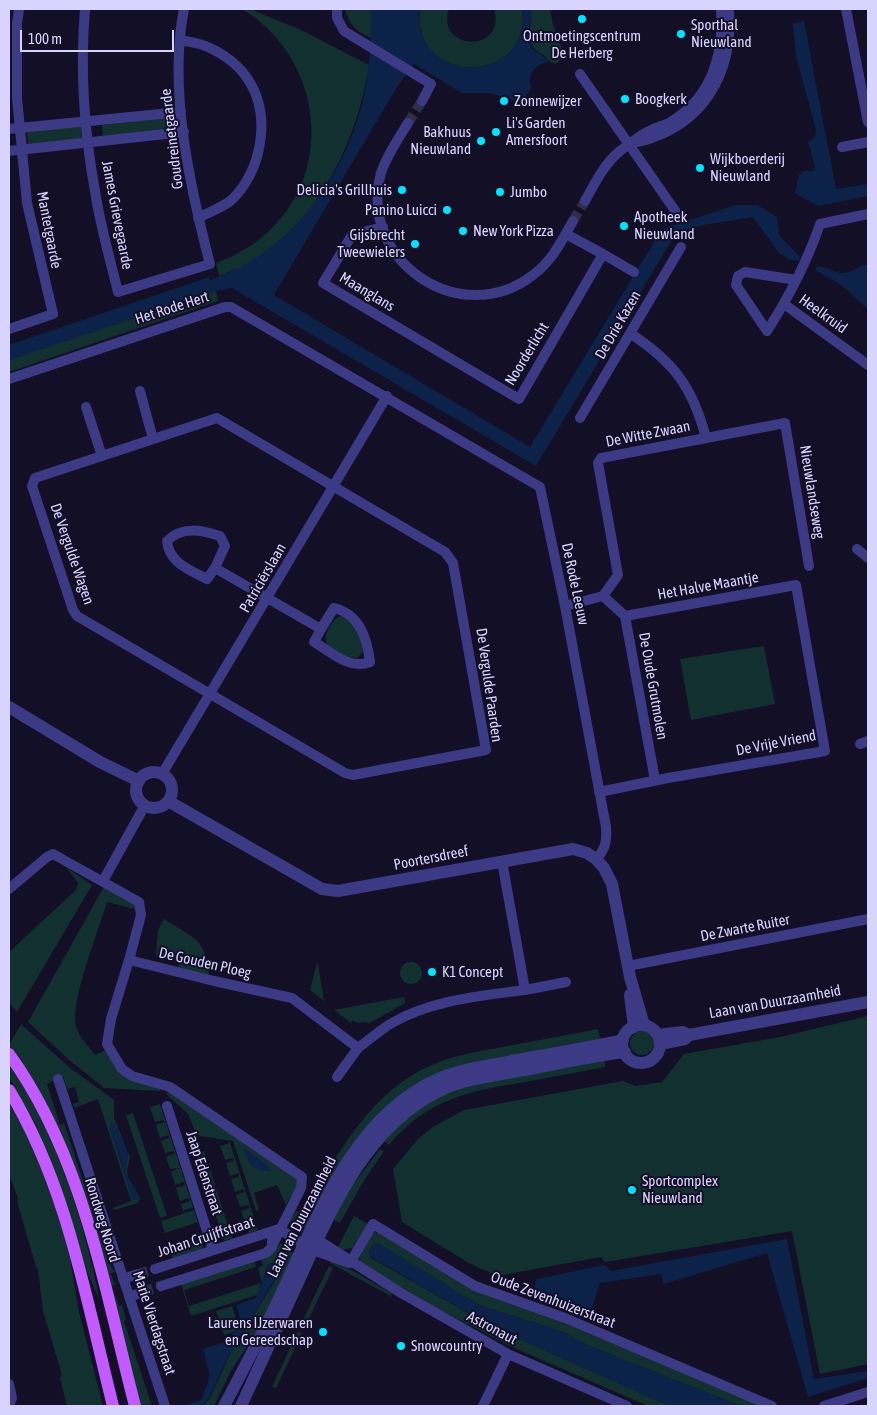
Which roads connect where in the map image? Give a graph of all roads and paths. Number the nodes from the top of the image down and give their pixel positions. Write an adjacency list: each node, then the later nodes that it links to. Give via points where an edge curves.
1 (19, 9): 15 (street, Mantetgaarde, via 16,23)
2 (85, 9): 12 (street, James Grievegaarde, via 83,66)
3 (184, 9): 8 (street, Goudreinetgaarde)
4 (337, 9): 10 (street, via 337,18 344,31 431,84)
5 (721, 9): 20 (street, via 721,51 704,91 680,115)
6 (729, 9): 20 (street, via 729,47 723,70 710,95 678,126)
7 (846, 10): 13 (street)
8 (180, 40): 11 (street, Goudreinetgaarde); 27 (street, via 208,46 243,72 252,84 264,132 257,160 240,190 229,202)
9 (580, 74): 20 (street)
10 (424, 98)
11 (182, 112): 12 (street); 17 (street, Goudreinetgaarde)
12 (86, 122): 15 (street); 19 (street, James Grievegaarde)
13 (868, 122)
14 (408, 123): 29 (street, via 382,173 379,202)
15 (20, 128): 16 (street); 22 (street, Mantetgaarde)
16 (9, 129)
17 (184, 132): 19 (street); 27 (street, Goudreinetgaarde)
18 (868, 142): 21 (street)
19 (88, 143): 22 (street); 33 (street, James Grievegaarde, via 95,192 118,292)
20 (630, 144): 24 (street, via 613,158); 25 (street)
21 (842, 147)
22 (23, 150): 23 (street); 37 (street, Mantetgaarde, via 27,203 53,314)
23 (9, 151)
24 (585, 201)
25 (676, 212)
26 (868, 214): 35 (street, via 820,224)
27 (198, 218): 33 (street, Goudreinetgaarde)
28 (572, 221): 30 (street)
29 (383, 227): 30 (street, via 397,256 418,277 441,289 474,295 497,293 529,278 550,259); 39 (street, Maanglans, via 352,235 323,282)
30 (566, 234): 32 (street)
31 (681, 247): 38 (street, De Drie Kazen)
32 (604, 254): 34 (street); 39 (street, Noorderlicht, via 519,399)
33 (210, 264)
34 (634, 272)
35 (796, 280): 36 (street); 36 (street, via 745,272 738,276 736,285 767,331)
36 (784, 304): 40 (street, Heelkruid)
37 (9, 329)
38 (631, 334): 45 (street, De Drie Kazen); 47 (street, via 660,355 682,378 697,407)
39 (420, 340)
40 (868, 365)
41 (9, 379): 43 (street, Het Rode Hert, via 231,306)
42 (140, 391): 48 (street)
43 (387, 396): 50 (street, Patriciërslaan); 58 (street, De Rode Leeuw, via 540,487)
44 (86, 406): 49 (street)
45 (580, 418)
46 (785, 423): 47 (street, De Witte Zwaan); 53 (street, Nieuwlandseweg)
47 (706, 438): 57 (street, De Witte Zwaan, via 601,458 598,463 618,575)
48 (153, 439): 49 (street, De Vergulde Wagen); 50 (street, De Vergulde Wagen, via 217,418)
49 (102, 456): 61 (street, De Vergulde Wagen, via 35,478 32,486 73,610 77,616)
50 (334, 487): 56 (street, Patriciërslaan); 61 (street, De Vergulde Paarden, via 445,552 453,563 486,750 353,775)
51 (857, 549): 52 (street)
52 (868, 558)
53 (809, 566)
54 (215, 568): 54 (street, via 207,579 180,565 168,551 167,541 186,531 220,536 225,546); 56 (street)
55 (796, 585): 59 (street, Het Halve Maantje); 64 (street, De Vrije Vriend, via 825,751)
56 (268, 599): 60 (street); 61 (street, Patriciërslaan)
57 (607, 600): 58 (street); 59 (street, De Oude Grutmolen)
58 (565, 606): 66 (street, De Rode Leeuw)
59 (625, 616): 64 (street, De Oude Grutmolen)
60 (322, 629): 60 (street, via 334,608 342,610 363,632 370,662 359,666 349,663 314,642)
61 (212, 695): 63 (street, Patriciërslaan)
62 (9, 707): 65 (street, via 100,762)
63 (162, 774): 65 (street, via 152,772); 67 (street, via 171,784)
64 (655, 780): 66 (street, De Vrije Vriend)
65 (139, 781): 68 (street, via 136,792)
66 (599, 792): 69 (street, De Rode Leeuw, via 607,840 602,854)
67 (168, 801): 68 (street, via 154,808); 70 (street, Poortersdreef, via 322,889 338,891)
68 (145, 805): 71 (street)
69 (596, 859): 70 (street, Poortersdreef, via 573,850); 75 (street, via 612,884)
70 (502, 861): 77 (street)
71 (103, 880): 72 (street, via 53,854); 74 (street, via 138,902 141,914)
72 (9, 889)
73 (868, 919): 75 (street, De Zwarte Ruiter)
74 (128, 960): 82 (street, De Gouden Ploeg, via 292,998); 88 (street, via 107,1044 116,1061 132,1076 170,1087 299,1174 303,1184)
75 (629, 972): 79 (street)
76 (566, 982): 77 (street)
77 (525, 990): 82 (street, via 454,1000 421,1010 392,1023)
78 (868, 1002): 80 (street, Laan van Duurzaamheid, via 688,1035 685,1039)
79 (639, 1026): 80 (street, via 652,1029); 81 (street, via 627,1032)
80 (659, 1040): 81 (street, via 658,1054 646,1063 633,1061)
81 (624, 1046): 91 (street, Laan van Duurzaamheid, via 466,1081 416,1104 373,1146)
82 (358, 1048): 84 (street)
83 (9, 1054): 105 (main road, Rondweg Noord, via 41,1105 66,1159 93,1244)
84 (337, 1077)
85 (58, 1079): 96 (street, Marie Vierdagstraat)
86 (9, 1090): 104 (main road, via 27,1120 54,1186 70,1235)
87 (167, 1106): 92 (street, Jaap Edenstraat)
88 (279, 1229): 89 (street, Johan Cruijffstraat); 90 (street, Johan Cruijffstraat); 91 (street, Johan Cruijffstraat)
89 (266, 1233): 90 (street, Johan Cruijffstraat); 92 (street, Johan Cruijffstraat)
90 (272, 1244): 97 (street, Johan Cruijffstraat, via 266,1253)
91 (312, 1245): 93 (street, Astronaut, via 335,1260); 107 (street, Laan van Duurzaamheid, via 274,1309); 108 (street, Laan van Duurzaamheid)
92 (213, 1250): 94 (street, Johan Cruijffstraat)
93 (350, 1263): 100 (street, Astronaut); 111 (street, Oude Zevenhuizerstraat, via 373,1224 475,1286 565,1318)
94 (159, 1267)
95 (138, 1274): 96 (street)
96 (123, 1279): 99 (street, Marie Vierdagstraat)
97 (161, 1286)
98 (143, 1292): 99 (street)
99 (129, 1297): 106 (street, Marie Vierdagstraat)
100 (508, 1354): 109 (street); 110 (street, Astronaut)
101 (9, 1384): 103 (street, via 12,1398)
102 (868, 1392): 112 (street)
103 (9, 1404)
104 (113, 1406)
105 (135, 1406)
106 (165, 1406)
107 (224, 1406)
108 (242, 1406)
109 (483, 1406)
110 (627, 1406)
111 (772, 1406)
112 (824, 1406)

